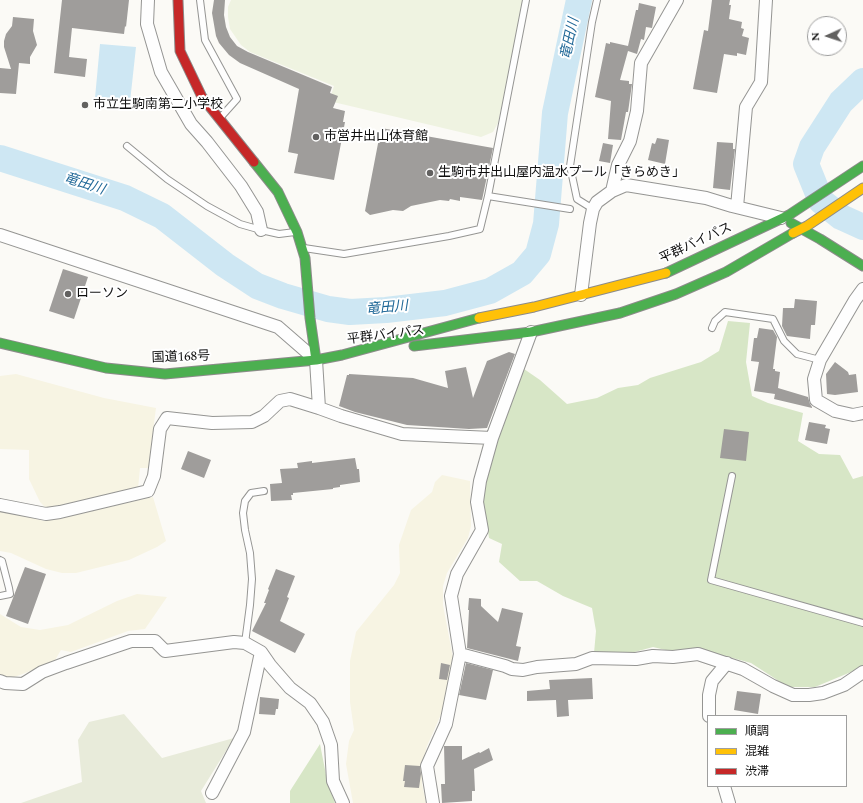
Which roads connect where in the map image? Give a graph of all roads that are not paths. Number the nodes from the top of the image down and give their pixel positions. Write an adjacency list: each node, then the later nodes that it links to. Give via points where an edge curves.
1 (148, 0): 19 (street, via 147,24 161,72 191,124 245,192 257,212)
2 (200, 0): 8 (lane, via 205,40 237,99)
3 (526, 0): 13 (lane)
4 (598, 0): 16 (lane, via 592,22 570,166 577,199)
5 (677, 0): 12 (street, via 641,63 637,111 630,141 618,165)
6 (766, 0): 14 (street, via 761,82 746,106)
7 (178, 1): 8 (main road, via 180,51 202,97)
8 (219, 119): 20 (main road, via 278,192)
9 (127, 146): 19 (lane, via 167,179 207,206 240,224)
10 (859, 169): 17 (main road, 平群バイパス)
11 (863, 188): 18 (main road, 平群バイパス)
12 (612, 191): 14 (street, via 626,185 706,198); 16 (street, via 597,202)
13 (490, 196): 15 (lane); 22 (lane, via 480,229 344,254)
14 (737, 207): 17 (street)
15 (570, 209)
16 (593, 209): 25 (street)
17 (785, 216): 18 (main road); 25 (main road, 平群バイパス, via 668,272)
18 (804, 227): 23 (main road); 27 (main road, 平群バイパス, via 726,272 676,294 620,313)
19 (261, 230): 20 (lane, via 279,234)
20 (297, 232): 22 (main road)
21 (0, 235): 30 (street, via 278,326)
22 (302, 248): 30 (main road)
23 (863, 266)
24 (863, 289): 31 (street)
25 (581, 295): 29 (main road, 平群バイパス, via 467,321)
26 (712, 328): 31 (lane, via 715,321 725,312 773,319 784,341 797,354)
27 (531, 332): 29 (main road, 平群バイパス); 34 (street)
28 (0, 343): 30 (main road, 国道168号, via 106,368 165,374)
29 (342, 355): 30 (main road, 国道168号)
30 (316, 360): 32 (street)
31 (820, 360): 33 (street, via 814,379 816,400 836,411 853,415)
32 (319, 408): 34 (street, via 402,434); 37 (street, via 290,399 280,401 264,416 252,422 212,423 167,418 160,429 154,476 148,491 46,514)
33 (863, 413)
34 (492, 438): 43 (street, via 477,502 482,530 457,574 451,596)
35 (732, 476): 40 (lane, via 711,580)
36 (264, 491): 41 (lane, via 251,493 245,501 243,513 252,579)
37 (0, 505)
38 (0, 560): 39 (lane, via 10,588 10,594)
39 (0, 596)
40 (863, 623)
41 (245, 643): 42 (street); 46 (street, via 234,642 165,651 155,641 131,641 42,672 23,684)
42 (261, 652): 49 (street, via 244,732); 50 (street, via 290,688 310,703 323,722 331,745 333,781)
43 (460, 654): 44 (street, via 523,670 576,664 592,658 636,659 698,654); 51 (street, via 446,724 427,766)
44 (727, 663): 45 (street, via 793,695 808,696 844,685); 47 (street, via 712,681)
45 (863, 672)
46 (0, 682)
47 (709, 715)
48 (724, 787): 52 (street)
49 (212, 793)
50 (343, 803)
51 (433, 803)
52 (729, 803)

